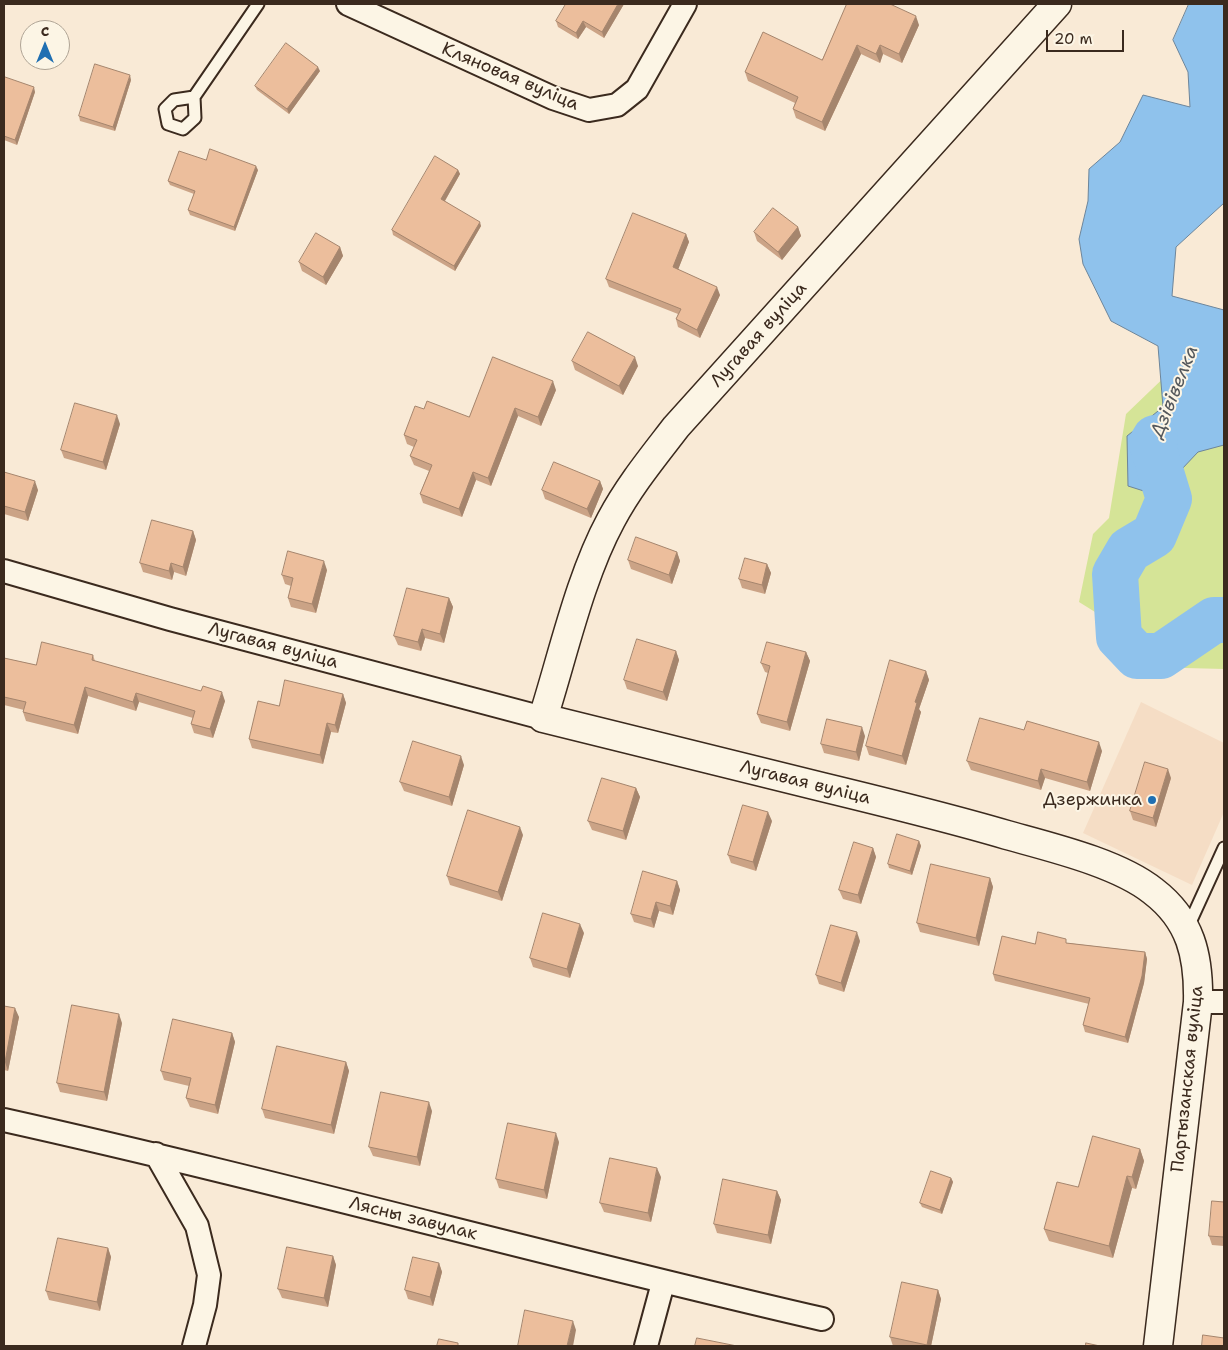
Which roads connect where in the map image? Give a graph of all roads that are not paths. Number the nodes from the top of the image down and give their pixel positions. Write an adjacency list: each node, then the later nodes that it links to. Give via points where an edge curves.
1 (258, 4): 5 (lane)
2 (348, 4): 3 (street, Кляновая вуліца, via 553,98 589,110 617,105 637,89)
3 (685, 4)
4 (1057, 4): 7 (street, Лугавая вуліца, via 676,427 632,485 592,560)
5 (194, 97)
6 (4, 571): 7 (street, Лугавая вуліца, via 170,619)
7 (543, 718): 9 (street, Лугавая вуліца, via 970,824)
8 (1224, 848): 10 (lane)
9 (1066, 852): 10 (street, Партызанская вуліца, via 1118,871 1152,889 1172,907)
10 (1187, 931): 11 (street, Партызанская вуліца)
11 (1211, 1002): 18 (street, Партызанская вуліца)
12 (4, 1120): 13 (street, Лясны завулак)
13 (156, 1154): 14 (street, Лясны завулак); 16 (street, via 197,1226 209,1275)
14 (663, 1283): 15 (street, Лясны завулак); 17 (street)
15 (822, 1319)
16 (194, 1346)
17 (646, 1346)
18 (1158, 1346)

